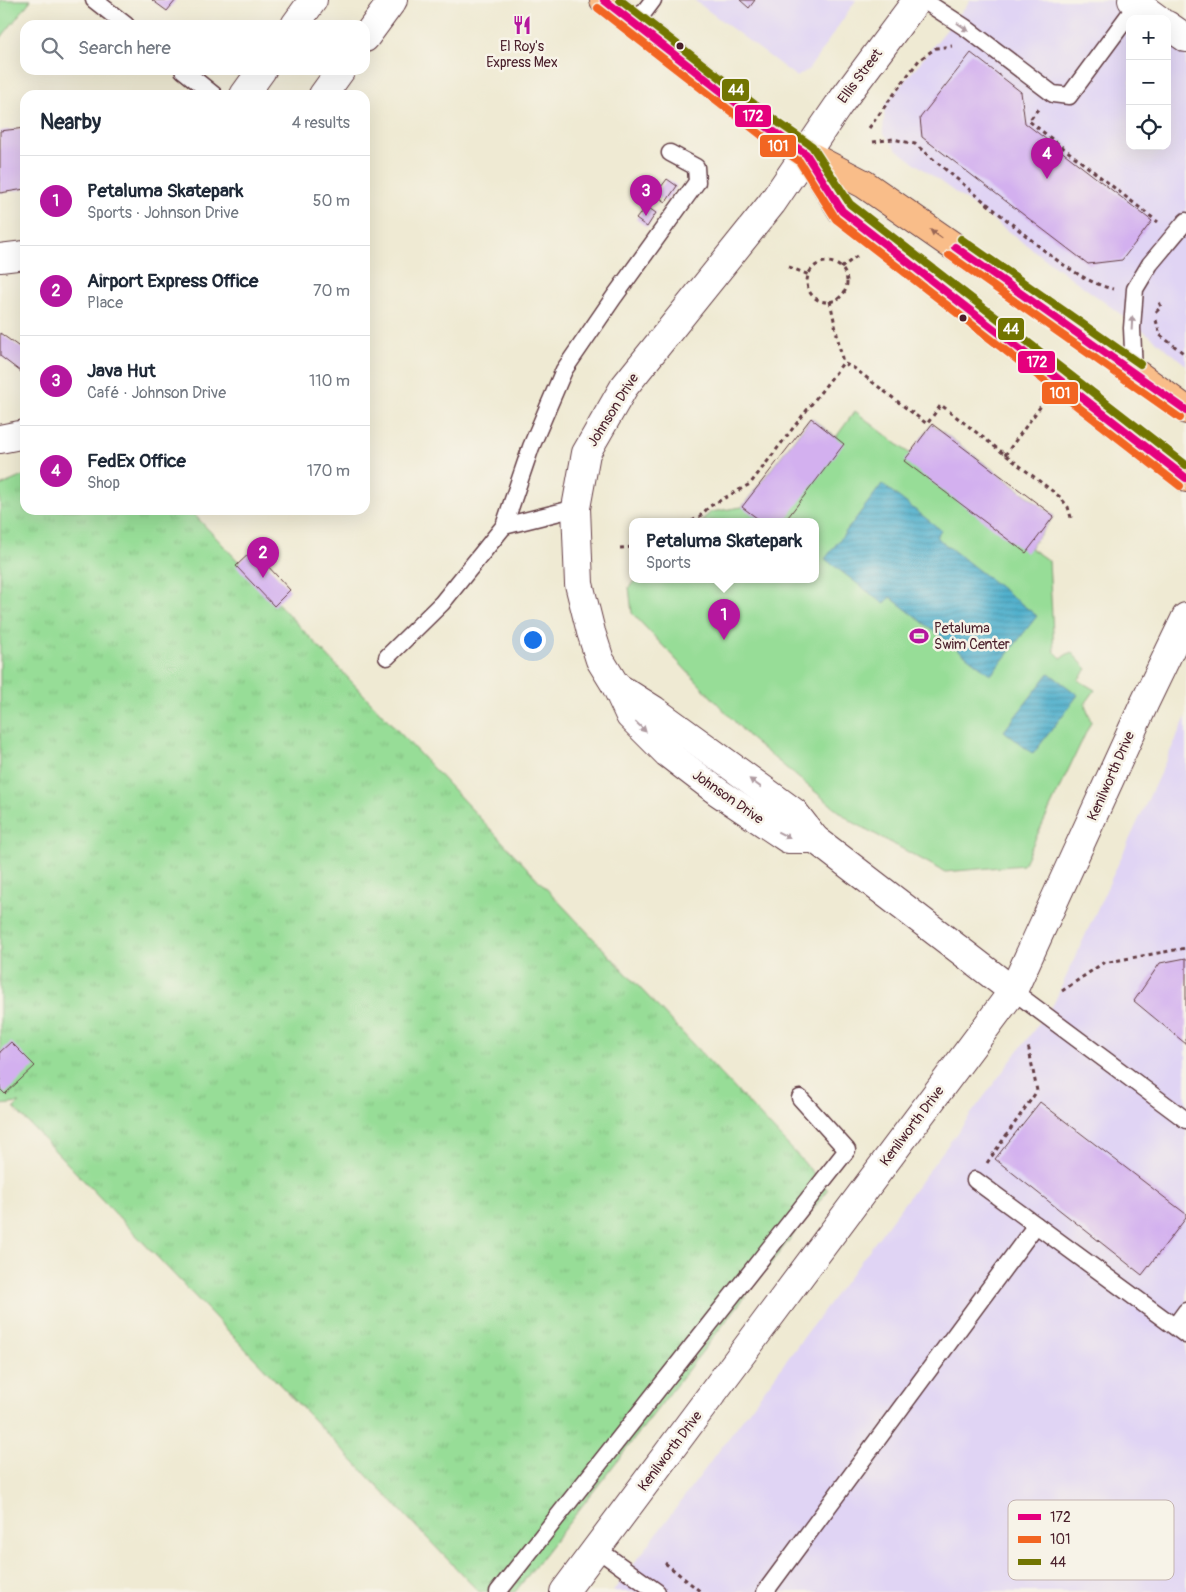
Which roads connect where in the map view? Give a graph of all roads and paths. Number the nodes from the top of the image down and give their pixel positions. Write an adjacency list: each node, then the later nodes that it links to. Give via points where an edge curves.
1 (94, 0): 9 (lane)
2 (313, 0): 10 (street)
3 (393, 0): 13 (street)
4 (604, 0): 11 (main road)
5 (653, 0): 11 (lane)
6 (917, 0): 26 (street, Ellis Street)
7 (923, 0): 8 (lane, one-way to 8, via 966,28 1053,94 1069,96)
8 (1142, 8)
9 (120, 20)
10 (299, 20)
11 (635, 24): 26 (main road)
12 (1171, 28): 14 (street)
13 (370, 31)
14 (1186, 38)
15 (960, 46): 23 (path, via 936,48 919,60)
16 (189, 75): 19 (lane)
17 (258, 75): 20 (street)
18 (337, 75): 21 (street)
19 (208, 90)
20 (248, 90)
21 (327, 90)
22 (1039, 108): 28 (path, via 1028,121 1152,217 1158,222)
23 (868, 128)
24 (873, 142): 35 (path, via 893,139 915,144 1073,271)
25 (670, 153): 50 (lane, via 696,167 698,182 564,370 531,447)
26 (806, 154): 40 (main road, one-way to 26, via 864,184); 46 (main road, via 842,211); 47 (street, Johnson Drive, via 772,203 624,387 586,453)
27 (1186, 221): 40 (lane, one-way to 27, via 1132,328 1135,289 1150,264)
28 (1155, 226)
29 (860, 254): 33 (path)
30 (20, 256): 31 (street)
31 (0, 258)
32 (788, 267): 34 (path)
33 (841, 268): 34 (path, via 830,262 823,263); 37 (path, via 847,279 845,291)
34 (809, 275): 37 (path, via 812,294)
35 (1115, 290)
36 (1157, 298): 38 (path, via 1161,307 1155,313 1160,335)
37 (830, 302): 39 (path)
38 (1186, 356)
39 (843, 363): 45 (path, via 927,424 941,405); 48 (path, via 750,484 710,506)
40 (1134, 372): 42 (main road)
41 (1048, 396): 45 (path)
42 (1186, 410)
43 (20, 435): 44 (street)
44 (0, 438)
45 (1005, 454): 49 (path, via 1060,496)
46 (1186, 478)
47 (576, 508): 50 (lane); 56 (street, Johnson Drive, via 579,584 600,660 616,686 662,715 794,812 815,839)
48 (697, 518)
49 (1072, 521)
50 (504, 526): 54 (lane, via 442,603)
51 (629, 547): 52 (path)
52 (620, 548)
53 (1186, 617): 56 (street, Kenilworth Drive)
54 (387, 657)
55 (1186, 948): 57 (path, via 1103,963)
56 (1013, 991): 60 (lane); 65 (street, Kenilworth Drive)
57 (1062, 991)
58 (1028, 1045): 61 (path, via 1036,1090)
59 (800, 1098): 67 (lane, via 847,1150)
60 (1186, 1120)
61 (975, 1180): 62 (lane)
62 (1036, 1225): 64 (lane); 71 (lane)
63 (1186, 1311): 64 (lane)
64 (1180, 1331)
65 (597, 1549): 68 (street, Kenilworth Drive); 69 (lane)
66 (664, 1563): 70 (path)
67 (498, 1592)
68 (564, 1592)
69 (657, 1592)
70 (701, 1592)
71 (765, 1592)

